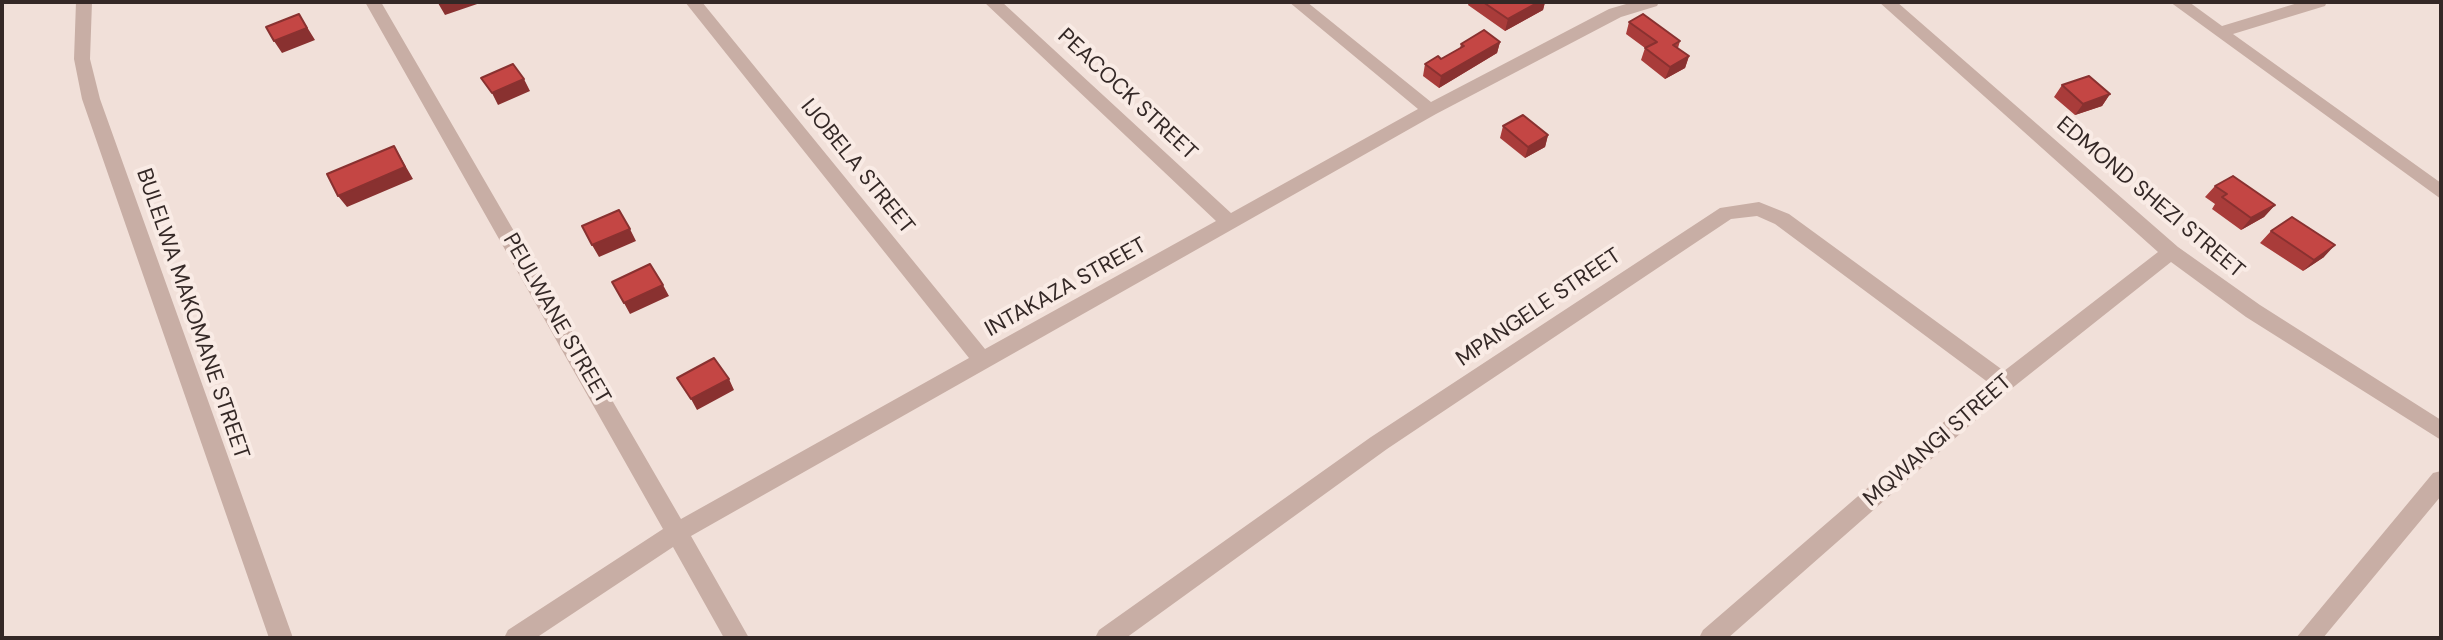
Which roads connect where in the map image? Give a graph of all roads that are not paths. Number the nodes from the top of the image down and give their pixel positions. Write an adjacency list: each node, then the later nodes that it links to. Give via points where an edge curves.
1 (84, 2): 21 (street, BULELWA MAKOMANE STREET, via 82,59 91,99)
2 (373, 2): 20 (street, PEULWANE STREET)
3 (693, 2): 16 (street, IJOBELA STREET)
4 (992, 2): 14 (street, PEACOCK STREET)
5 (1297, 2): 12 (street)
6 (1651, 2): 10 (street, INTAKAZA STREET)
7 (1887, 2): 15 (street, EDMOND SHEZI STREET)
8 (2178, 2): 11 (street)
9 (2319, 2): 11 (street)
10 (1607, 8): 12 (street, INTAKAZA STREET)
11 (2220, 32): 13 (street)
12 (1430, 110): 14 (street, INTAKAZA STREET)
13 (2441, 192)
14 (1230, 223): 16 (street, INTAKAZA STREET)
15 (2171, 252): 17 (street, MQWANGI STREET); 18 (street, EDMOND SHEZI STREET)
16 (983, 361): 20 (street, INTAKAZA STREET)
17 (2004, 383): 24 (street, MPANGELE STREET, via 1782,219 1759,209 1727,213 1379,443); 25 (street, MQWANGI STREET)
18 (2441, 431)
19 (2441, 480): 26 (street)
20 (679, 531): 22 (street, INTAKAZA STREET); 23 (street, PEULWANE STREET)
21 (281, 638)
22 (516, 638)
23 (737, 638)
24 (1107, 638)
25 (1711, 638)
26 (2308, 638)

